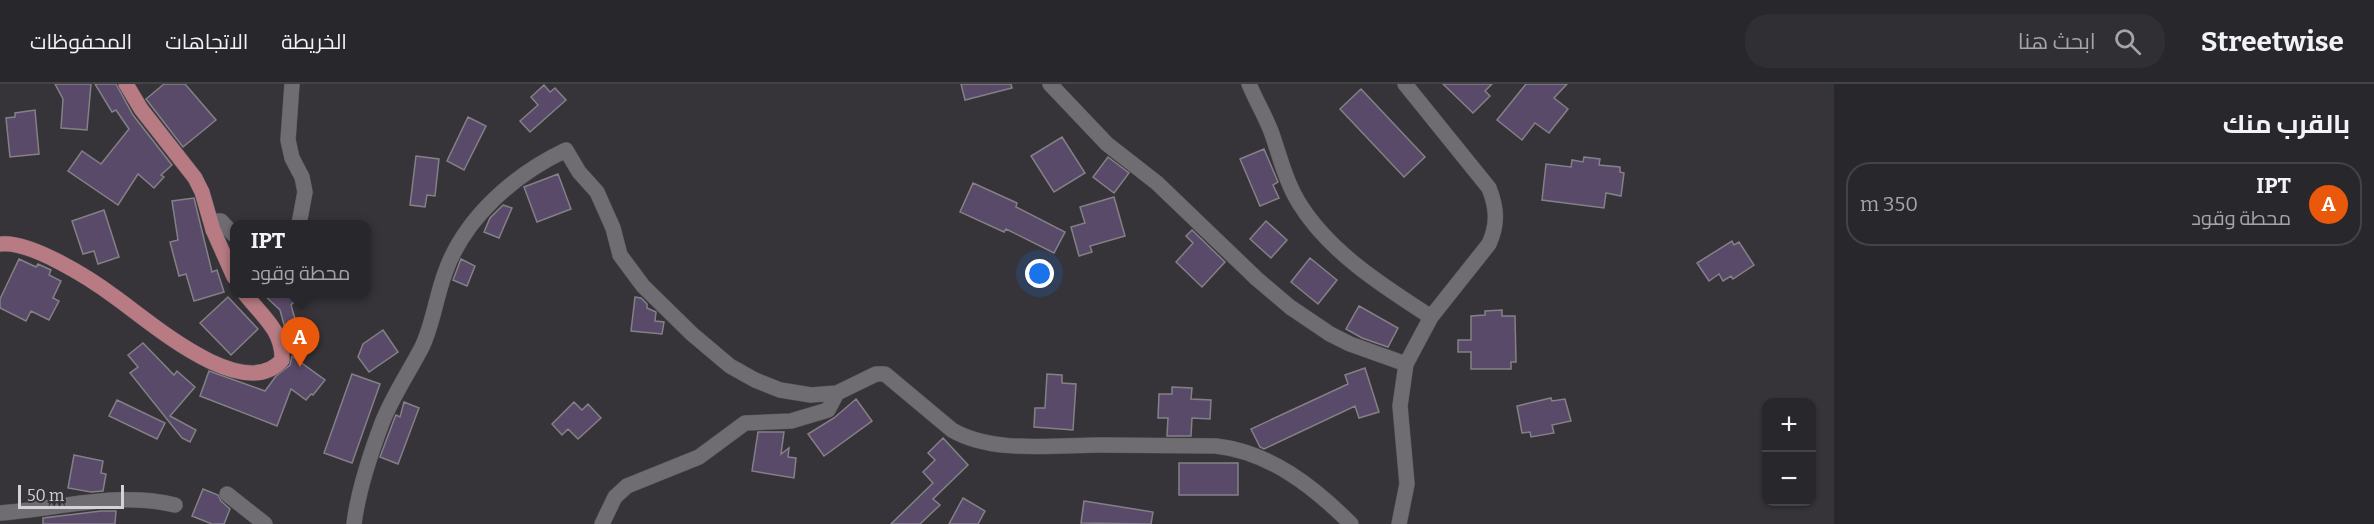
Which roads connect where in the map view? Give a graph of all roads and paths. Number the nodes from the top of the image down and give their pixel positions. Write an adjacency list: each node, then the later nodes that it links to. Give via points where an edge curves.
1 (126, 84): 7 (main road, via 141,109 190,169 202,192)
2 (292, 84): 6 (street, via 288,140 305,192)
3 (1050, 84): 13 (street, via 1107,144 1157,183 1290,307 1350,344)
4 (1249, 84): 12 (street, via 1293,190 1320,231 1360,267)
5 (1405, 84): 12 (street, via 1489,188 1494,200 1495,230 1489,244)
6 (300, 220)
7 (213, 230): 8 (street, via 216,221 221,221); 10 (main road)
8 (230, 231)
9 (0, 244): 11 (main road, via 32,250 65,266 113,295 176,343 213,362 244,372 260,372 282,360 282,348 271,324)
10 (230, 268)
11 (248, 298)
12 (1431, 316): 13 (street)
13 (1406, 364): 22 (street, via 1400,406 1407,484)
14 (837, 393): 19 (street, via 795,393 755,380 730,366 692,333 643,286 620,255 597,192 566,150 530,169 460,240 444,274 423,344 382,423); 20 (street, via 828,410 790,421 746,423 699,457 627,486 615,497); 21 (street, via 876,374 885,375 952,430 990,443 1235,449 1293,475)
15 (227, 494): 18 (street)
16 (175, 505): 17 (street, via 127,498)
17 (0, 513)
18 (265, 524)
19 (352, 524)
20 (602, 524)
21 (1352, 524)
22 (1399, 524)

